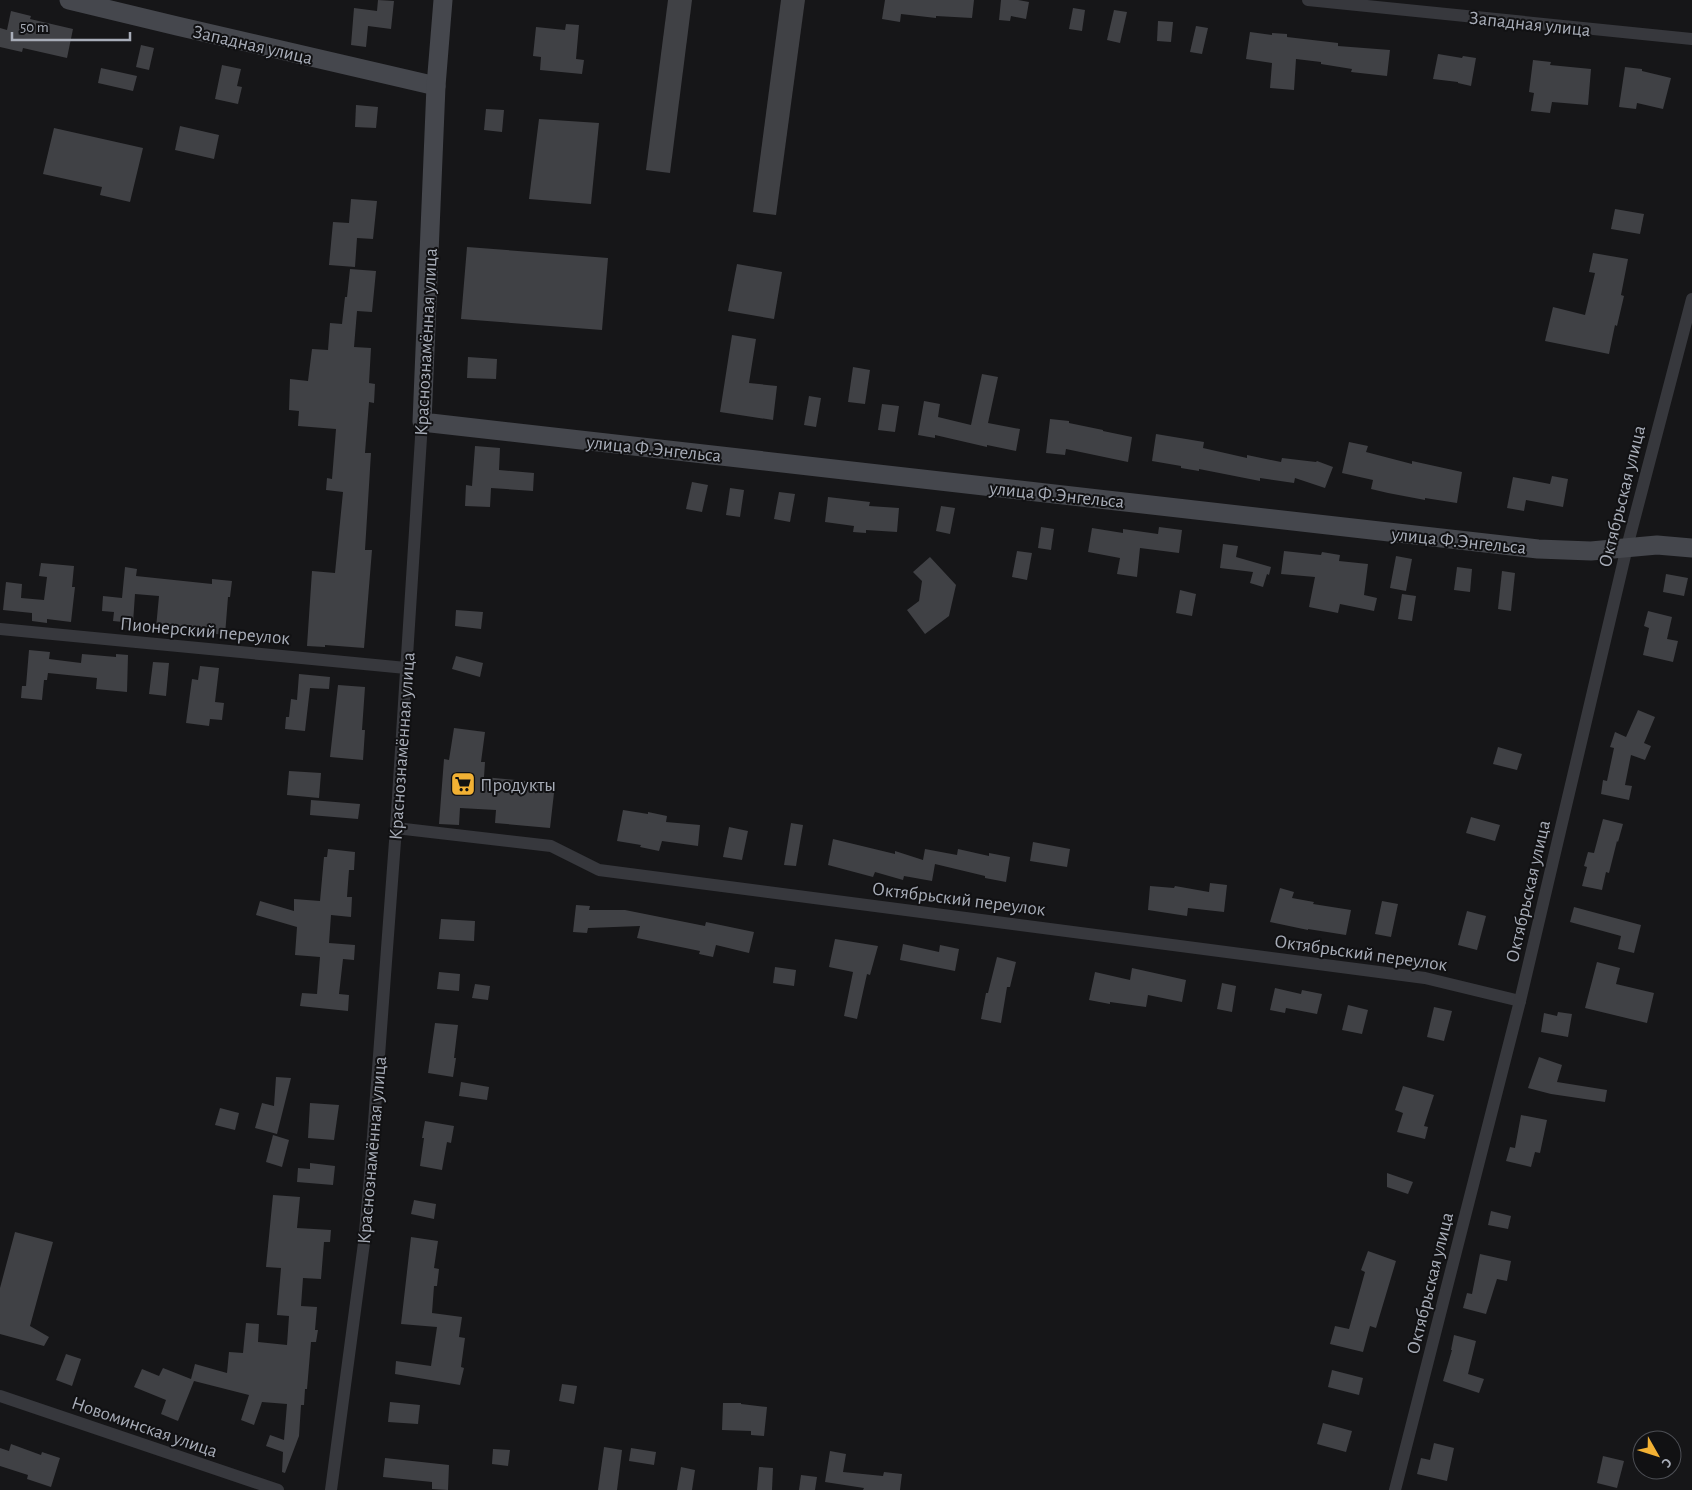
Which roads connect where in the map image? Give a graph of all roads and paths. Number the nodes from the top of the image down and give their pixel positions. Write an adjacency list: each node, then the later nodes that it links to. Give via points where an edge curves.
1 (70, 0): 5 (main road, Западная улица)
2 (443, 0): 5 (main road, Краснознамённая улица)
3 (1308, 0): 4 (street, Западная улица)
4 (1692, 39)
5 (436, 86): 7 (main road, Краснознамённая улица)
6 (1692, 299): 8 (street, Октябрьская улица)
7 (422, 422): 8 (main road, улица Ф.Энгельса, via 1538,549 1591,551); 11 (street, Краснознамённая улица)
8 (1627, 547): 9 (main road, улица Ф.Энгельса); 13 (street, Октябрьская улица)
9 (1692, 548)
10 (0, 629): 11 (street, Пионерский переулок)
11 (406, 668): 12 (street, Краснознамённая улица)
12 (396, 828): 13 (street, Октябрьский переулок, via 551,846 599,870 1425,978); 16 (street, Краснознамённая улица, via 364,1242)
13 (1520, 1001): 17 (street, Октябрьская улица)
14 (0, 1396): 15 (street, Новоминская улица)
15 (278, 1490)
16 (331, 1490)
17 (1395, 1490)

